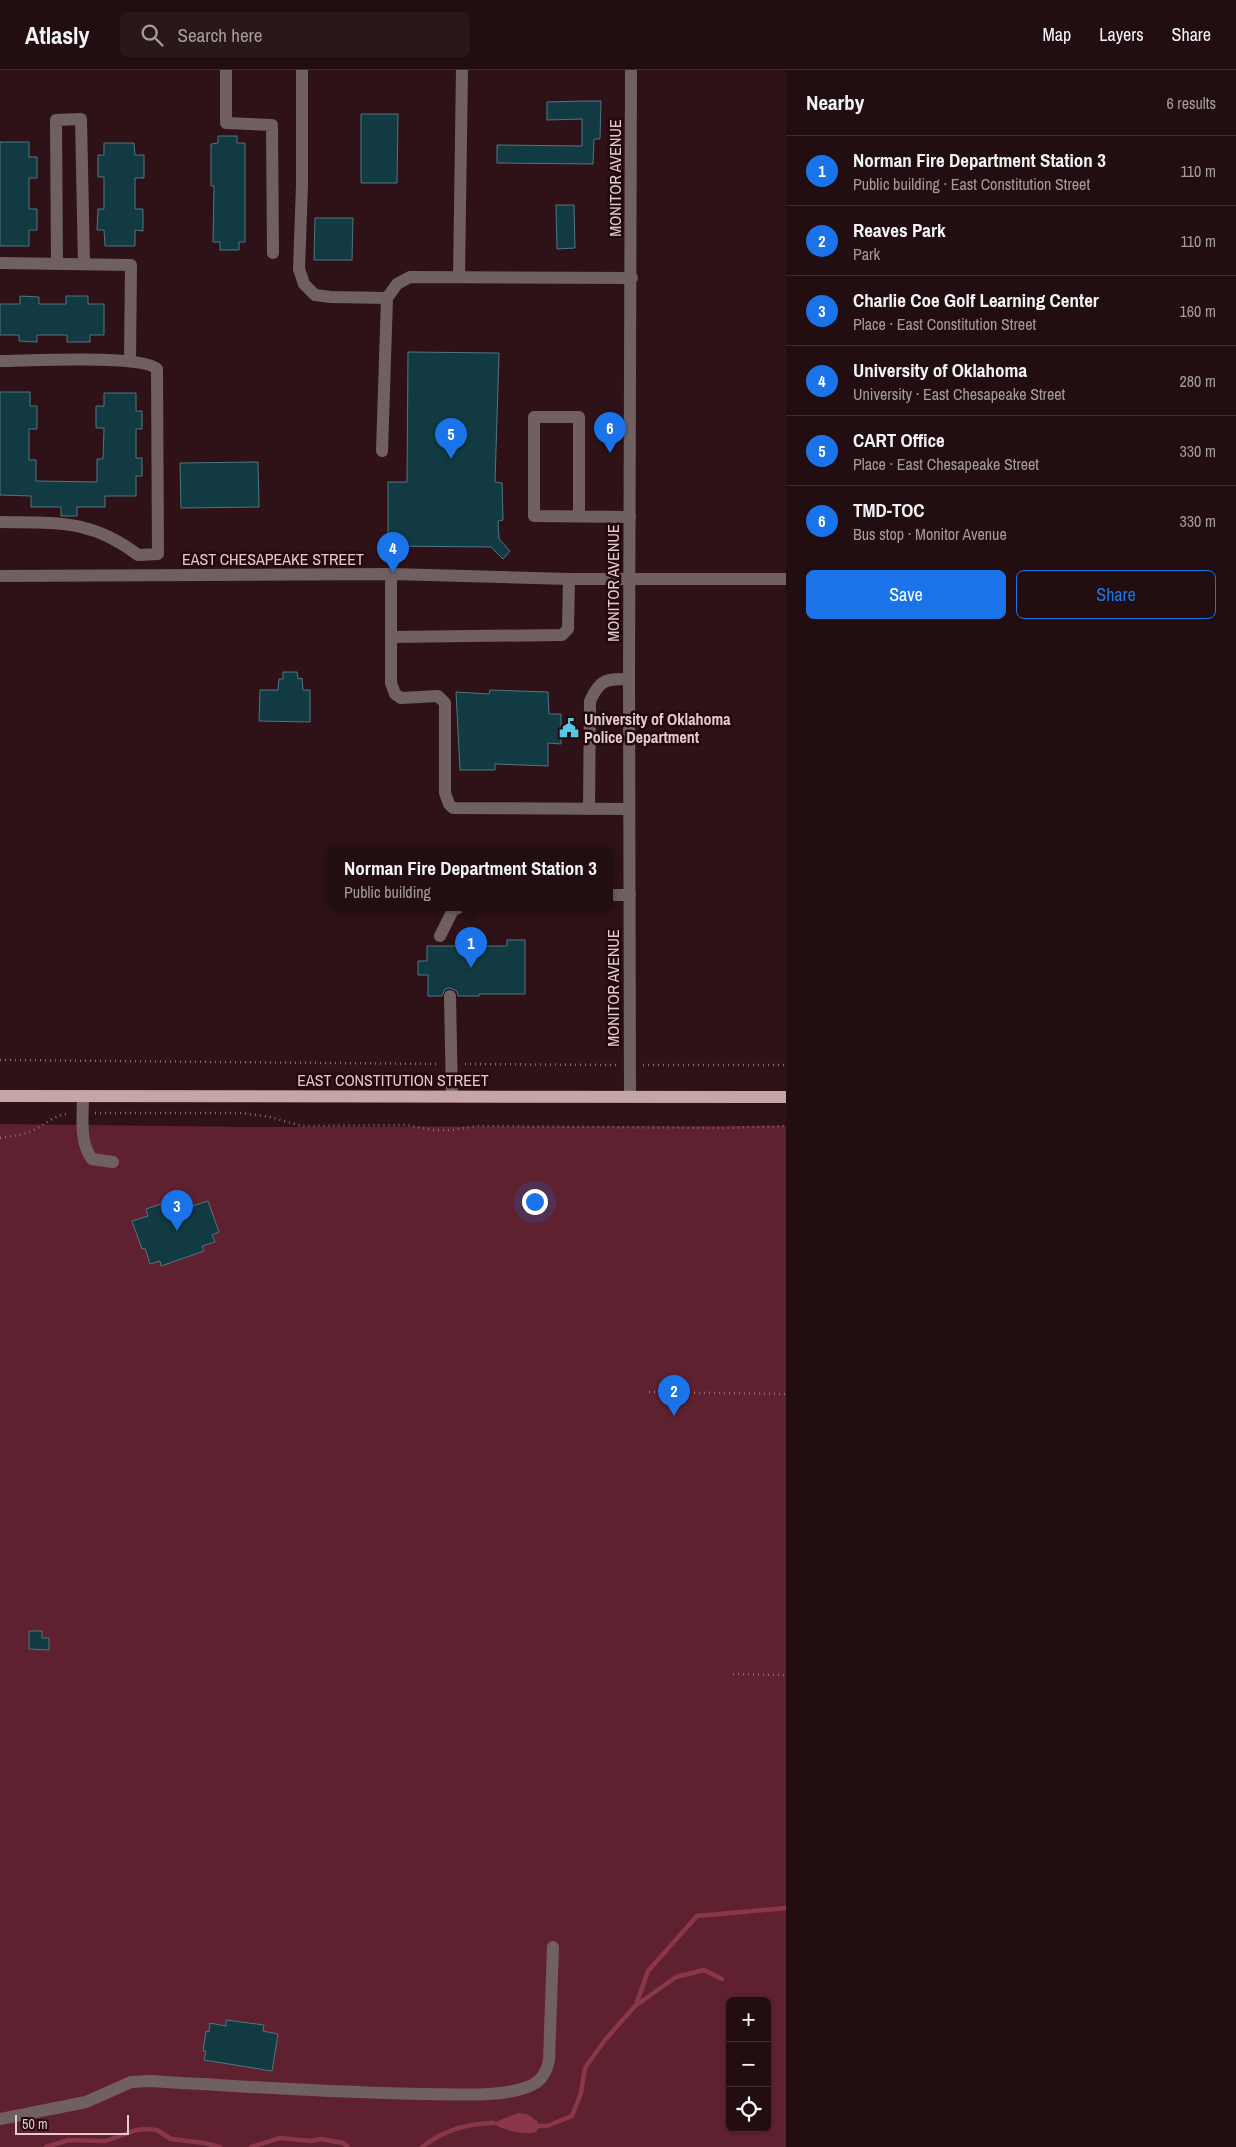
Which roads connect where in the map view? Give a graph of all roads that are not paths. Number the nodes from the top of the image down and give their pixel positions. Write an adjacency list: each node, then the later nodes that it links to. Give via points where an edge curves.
1 (226, 70): 5 (street, via 226,123 272,125)
2 (302, 70): 11 (street, via 299,269 304,284 315,295)
3 (462, 70): 9 (street)
4 (631, 70): 10 (street, MONITOR AVENUE)
5 (273, 253)
6 (0, 263): 7 (street)
7 (57, 264): 8 (street); 8 (street, via 56,120 80,119)
8 (84, 264): 12 (street, via 131,265)
9 (459, 277): 10 (street); 11 (street, via 410,277 397,284)
10 (632, 278): 16 (street, MONITOR AVENUE)
11 (387, 298): 14 (street)
12 (130, 360): 13 (street); 18 (street, via 157,369 158,554)
13 (0, 361)
14 (382, 451)
15 (579, 516): 15 (street, via 534,516 534,416 579,417); 16 (street)
16 (630, 517): 22 (street, MONITOR AVENUE)
17 (0, 522): 18 (street, via 84,526 120,541 138,555)
18 (149, 554): 21 (street)
19 (391, 574): 21 (street, EAST CHESAPEAKE STREET); 23 (street, EAST CHESAPEAKE STREET); 25 (street)
20 (0, 576): 21 (street, EAST CHESAPEAKE STREET)
21 (149, 576)
22 (630, 578): 23 (street, EAST CHESAPEAKE STREET); 24 (street, EAST CHESAPEAKE STREET); 26 (street, MONITOR AVENUE)
23 (570, 579): 25 (street, via 568,629 562,635)
24 (786, 579)
25 (391, 637): 27 (street, via 391,683 395,694 402,698 438,696 445,703 445,793 453,808)
26 (629, 679): 27 (street, via 608,679 596,687 590,701); 28 (street, MONITOR AVENUE)
27 (589, 809): 28 (street)
28 (629, 809): 29 (street, MONITOR AVENUE)
29 (630, 895): 30 (street); 37 (street, MONITOR AVENUE)
30 (613, 896)
31 (453, 911): 32 (street)
32 (440, 936)
33 (450, 996): 36 (street)
34 (0, 1096): 35 (main road, EAST CONSTITUTION STREET)
35 (83, 1096): 36 (main road, EAST CONSTITUTION STREET); 39 (street, via 87,1152 92,1159)
36 (452, 1096): 37 (main road, EAST CONSTITUTION STREET)
37 (630, 1096): 38 (main road, EAST CONSTITUTION STREET)
38 (786, 1097)
39 (113, 1162)
40 (553, 1947): 41 (street, via 549,2060 543,2077 531,2086 500,2092 406,2094 131,2082 86,2102)
41 (0, 2119)

